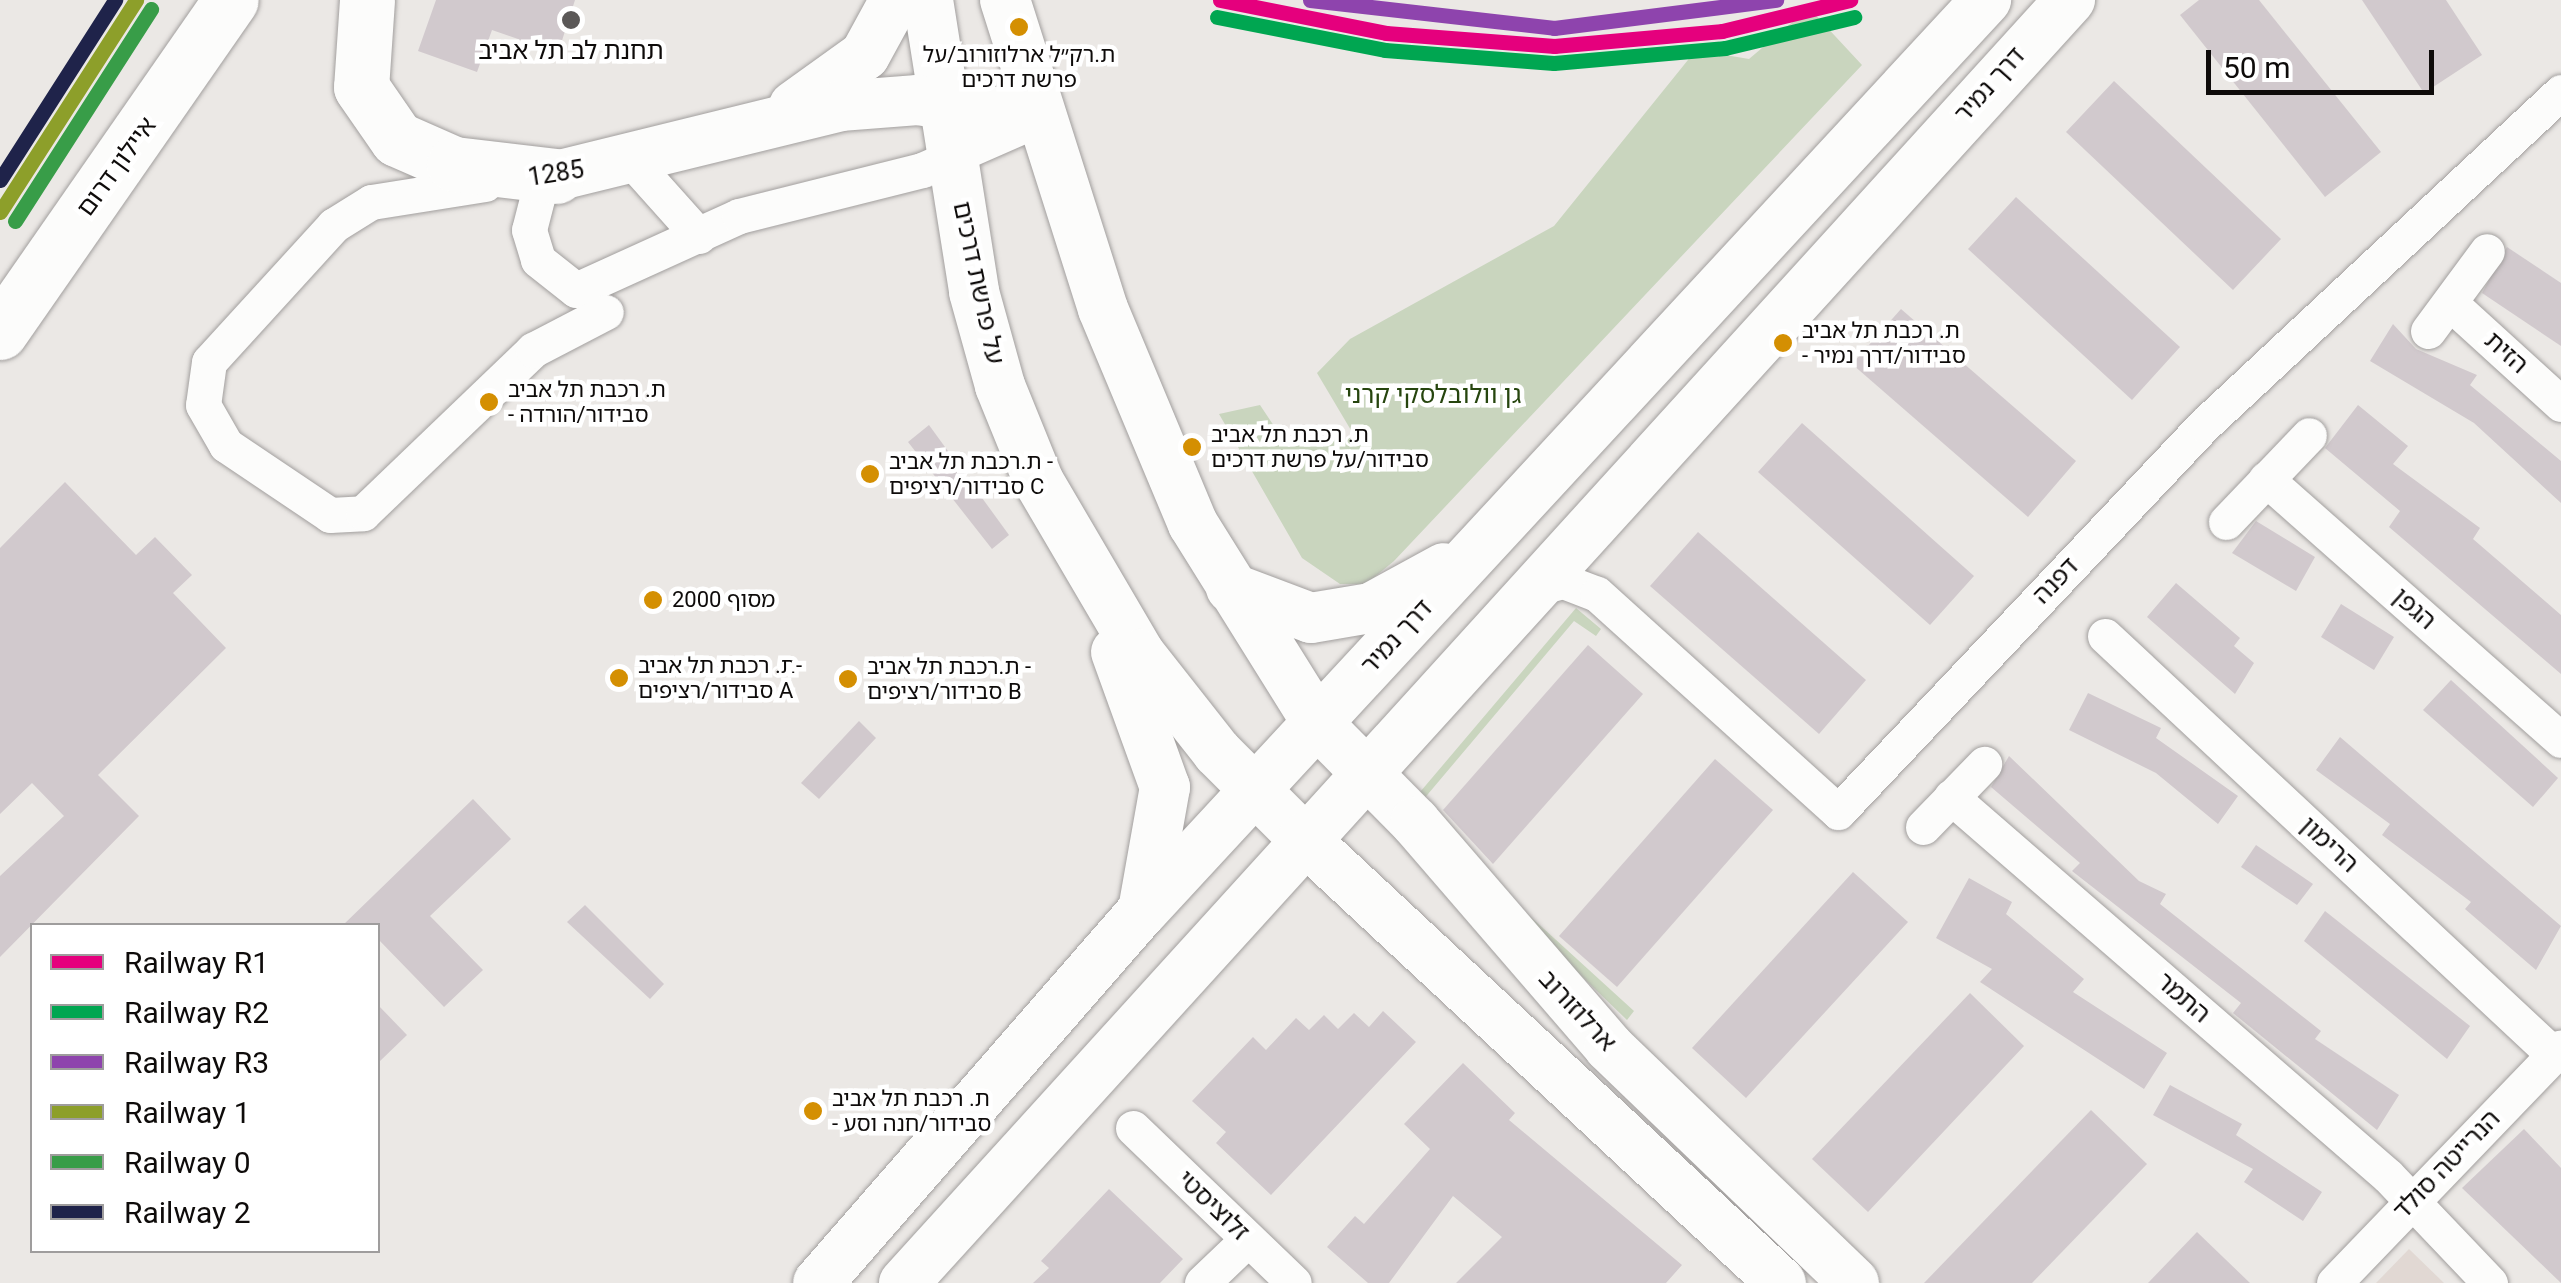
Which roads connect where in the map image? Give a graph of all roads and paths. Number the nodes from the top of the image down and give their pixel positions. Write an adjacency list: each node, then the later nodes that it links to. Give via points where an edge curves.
1 (231, 0): 20 (highway, איילון דרום)
2 (367, 0): 14 (highway, via 361,87 398,139 454,164)
3 (896, 0): 11 (main road, via 865,55 829,89)
4 (928, 0): 9 (main road, על פרשת דרכים)
5 (1005, 0): 10 (main road)
6 (1986, 0): 25 (main road, דרך נמיר)
7 (2070, 0): 27 (main road, דרך נמיר)
8 (2561, 92): 27 (street, דפנה, via 2217,413 1838,812 1597,594 1564,582)
9 (945, 105): 10 (main road, 1285); 11 (main road, 1285, via 840,106); 12 (main road, על פרשת דרכים)
10 (1038, 119): 12 (street); 28 (main road, via 1130,376 1193,524)
11 (762, 121): 13 (main road, 1285)
12 (953, 156): 15 (street, via 770,205); 26 (main road, על פרשת דרכים, via 1000,386)
13 (630, 160): 14 (main road, 1285); 15 (street)
14 (556, 176): 15 (street, via 539,191 529,230 538,260 576,290); 18 (street, 1285, via 417,191 334,225 209,362 201,387 209,424 315,507 363,513 533,350)
15 (699, 236)
16 (2486, 251): 17 (street)
17 (2450, 303): 19 (street); 21 (street, הזית)
18 (606, 312)
19 (2428, 331)
20 (0, 332)
21 (2561, 404)
22 (2310, 434): 23 (street)
23 (2266, 479): 24 (street); 31 (street, הגפן)
24 (2226, 522)
25 (1479, 549): 28 (main road, via 1341,615 1280,613); 30 (main road, דרך נמיר)
26 (1090, 576): 34 (main road, על פרשת דרכים, via 1178,704); 38 (main road, via 1166,787)
27 (1540, 587): 33 (main road, דרך נמיר)
28 (1231, 588): 30 (main road)
29 (2105, 636): 39 (street, הרימון)
30 (1318, 724): 33 (main road, ארלוזורוב); 34 (main road, דרך נמיר)
31 (2561, 740)
32 (1984, 764): 35 (street)
33 (1366, 772): 37 (main road, דרך נמיר); 48 (main road, ארלוזורוב, via 1609,1047)
34 (1255, 791): 37 (main road); 38 (main road, דרך נמיר)
35 (1952, 797): 36 (street); 41 (street, התמר)
36 (1923, 827)
37 (1303, 838): 44 (main road, דרך נמיר); 47 (main road)
38 (1142, 912): 43 (main road, דרך נמיר)
39 (2558, 1051): 41 (street, הנרייטה סולד)
40 (1133, 1128): 42 (street, זלוציסטי)
41 (2414, 1200): 49 (street, הנרייטה סולד); 50 (street, התמר)
42 (1247, 1240): 45 (street); 46 (street, זלוציסטי)
43 (818, 1283)
44 (904, 1283)
45 (1202, 1283)
46 (1294, 1283)
47 (1781, 1283)
48 (1854, 1283)
49 (2334, 1283)
50 (2490, 1283)

